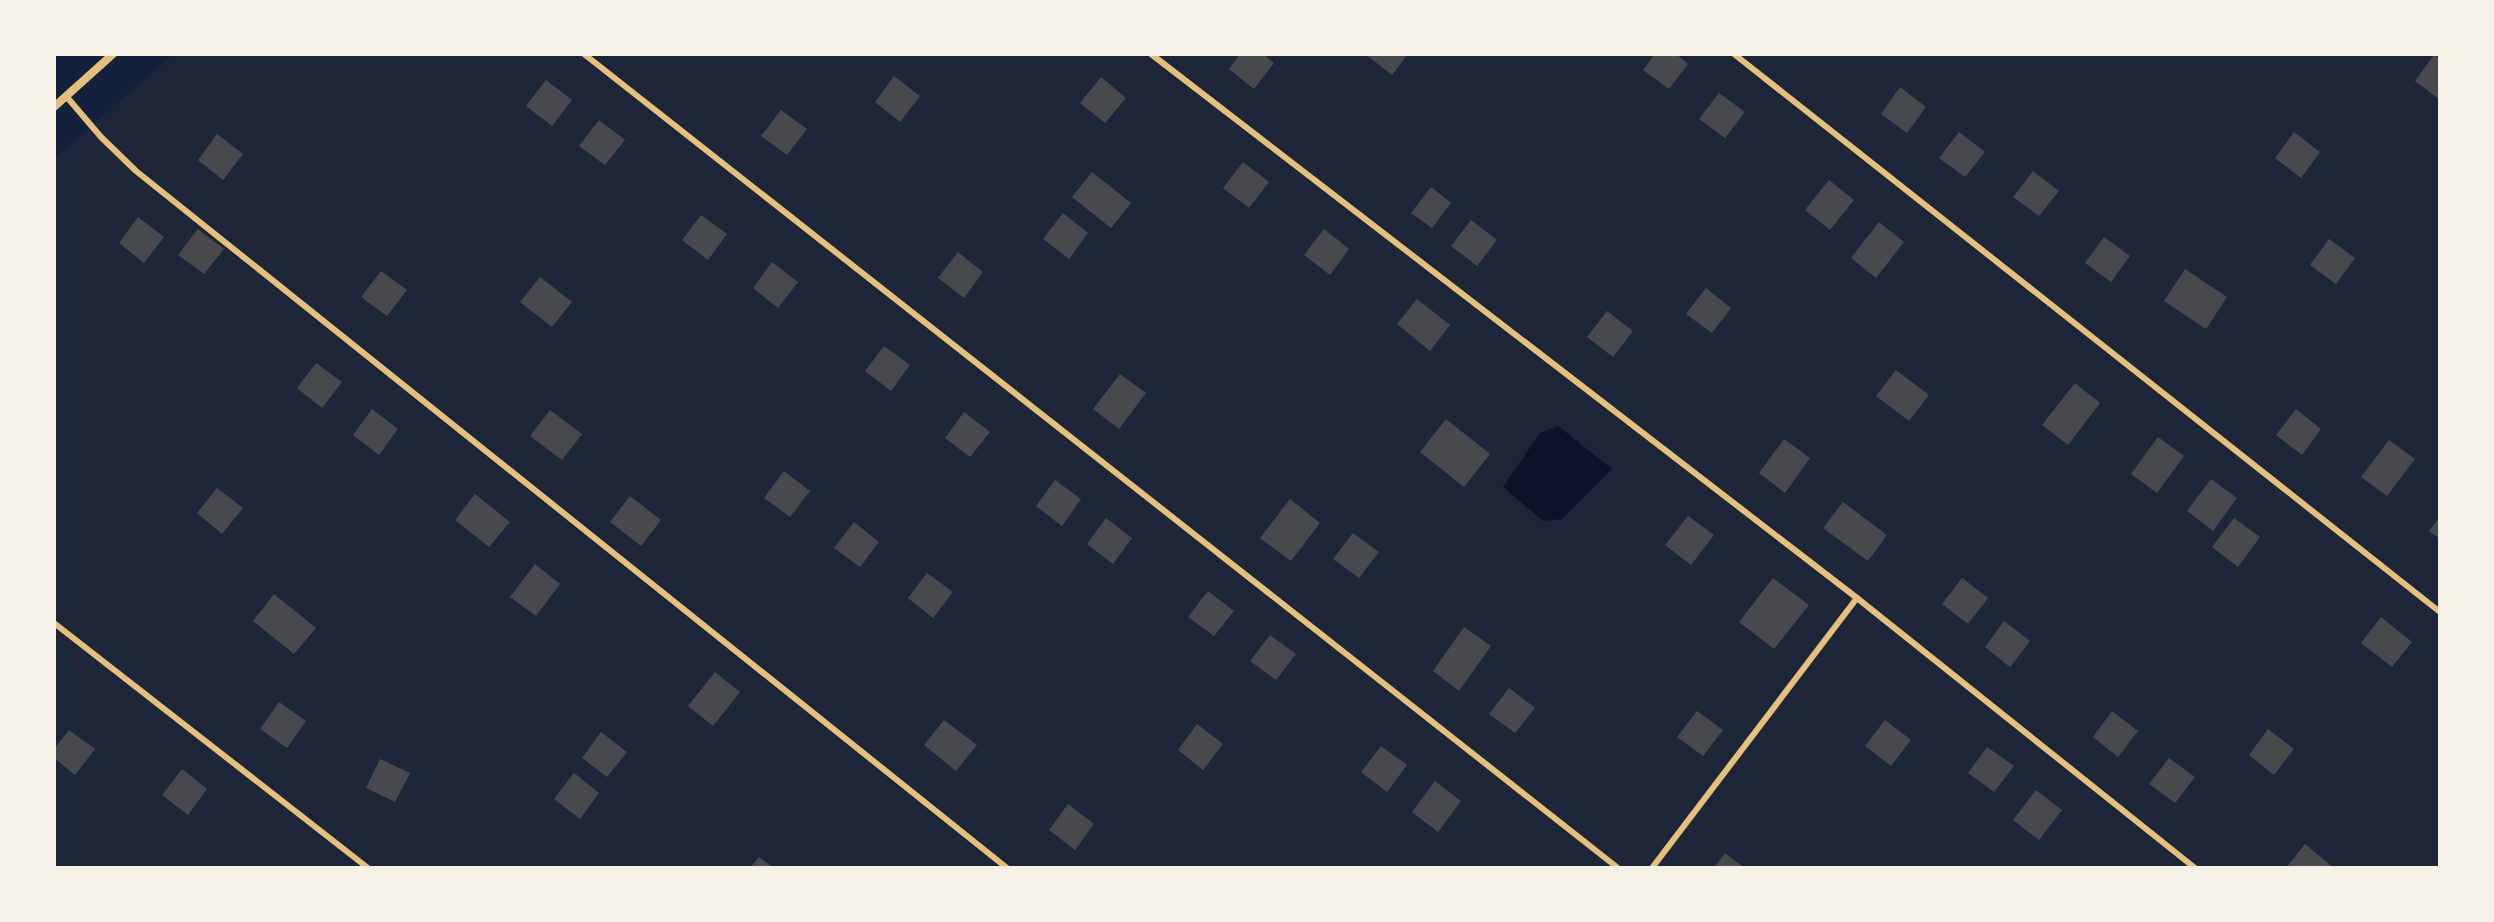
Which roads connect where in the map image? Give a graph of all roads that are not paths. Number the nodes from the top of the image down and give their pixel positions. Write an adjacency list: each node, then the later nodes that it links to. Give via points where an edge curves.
1 (113, 54): 5 (street)
2 (584, 54): 13 (lane)
3 (1151, 54): 8 (lane)
4 (1734, 54): 9 (lane)
5 (103, 58): 6 (street)
6 (66, 96): 7 (street); 12 (lane, via 136,171)
7 (54, 107)
8 (1857, 598): 14 (lane); 15 (lane)
9 (2440, 612)
10 (54, 623): 11 (lane)
11 (368, 868)
12 (1007, 868)
13 (1618, 868)
14 (1652, 868)
15 (2195, 868)

